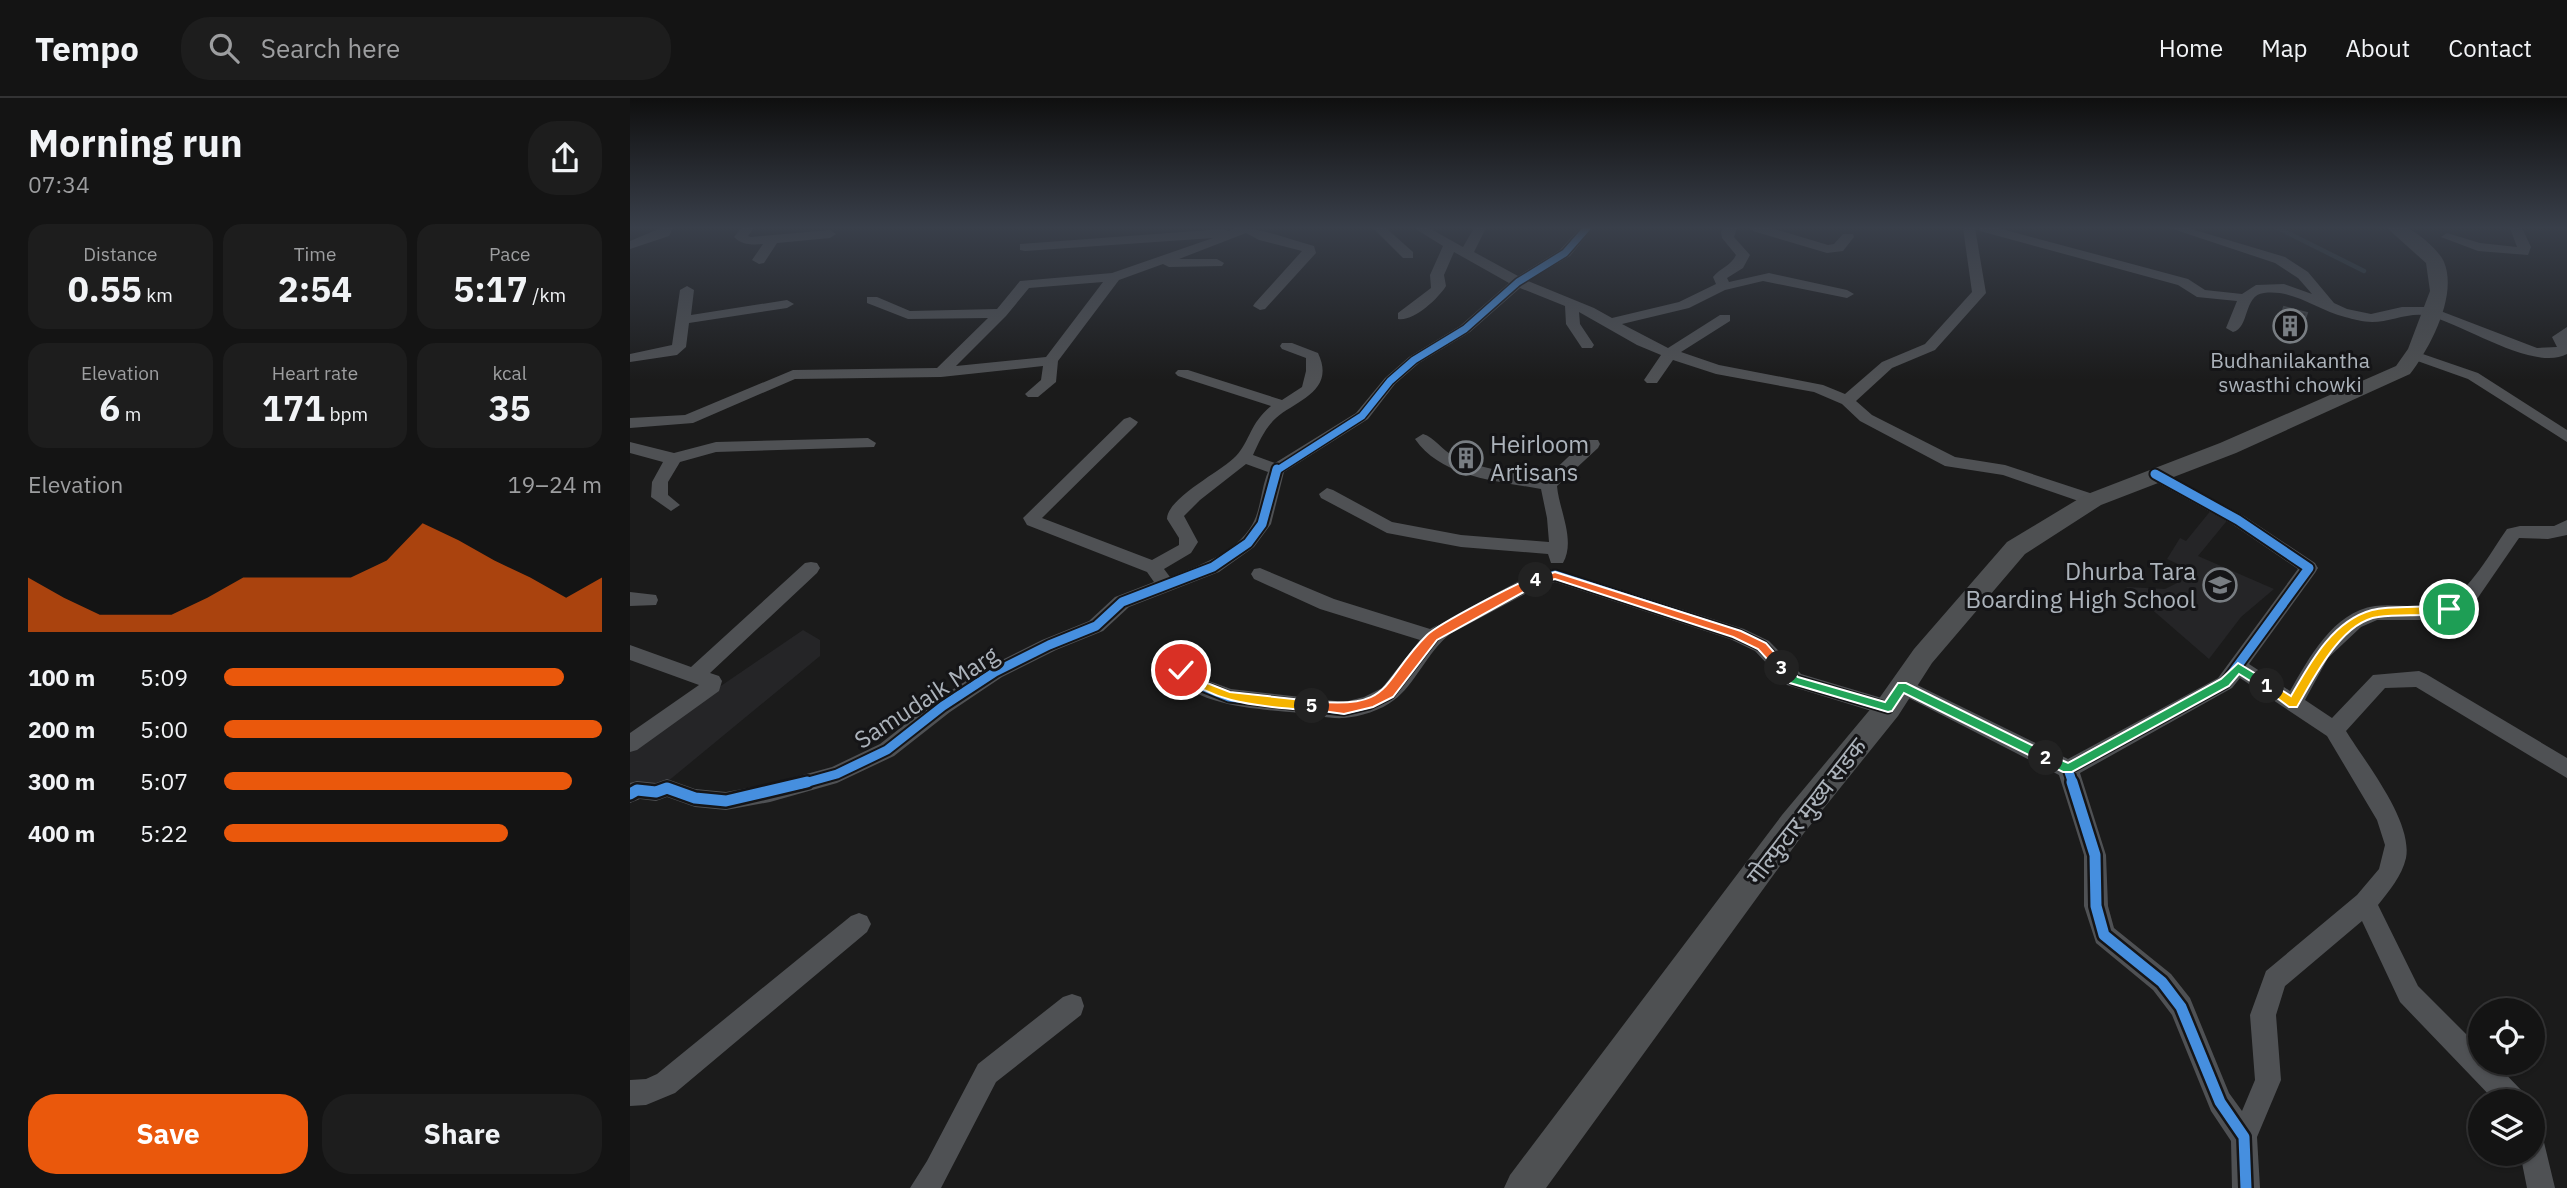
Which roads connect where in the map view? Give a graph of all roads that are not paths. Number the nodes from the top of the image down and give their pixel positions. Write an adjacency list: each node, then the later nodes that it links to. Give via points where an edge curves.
1 (1090, 279): 25 (street, via 1025,284)
2 (1113, 279): 37 (street)
3 (1285, 279): 23 (street)
4 (1437, 279): 26 (street, via 1436,291)
5 (1512, 279): 14 (street)
6 (1523, 279): 14 (street)
7 (1721, 279): 15 (street)
8 (1753, 279): 15 (street)
9 (1778, 279): 17 (street)
10 (1976, 279): 42 (street, via 1979,293 1930,347 1887,365)
11 (2172, 279): 18 (street, via 2202,294)
12 (2306, 279): 22 (street)
13 (2437, 279): 24 (main road, गोल्फुटार मुख्य सडक, via 2439,291)
14 (1518, 282): 21 (street); 53 (street, via 1465,329 1414,360 1362,416)
15 (1723, 286): 29 (street, via 1684,305)
16 (687, 290): 28 (street)
17 (1847, 294)
18 (2245, 298): 22 (street, via 2256,289 2284,288); 30 (street)
19 (872, 300): 25 (street, via 908,315)
20 (787, 304): 28 (street)
21 (1572, 304): 29 (street); 32 (street, via 1573,324)
22 (2328, 305): 24 (street, via 2371,317)
23 (1260, 306)
24 (2430, 312): 31 (street, via 2535,352 2556,354 2565,349 2559,337); 35 (main road, गोल्फुटार मुख्य सडक)
25 (1001, 313): 38 (street)
26 (1403, 316)
27 (1724, 318): 34 (street)
28 (684, 320): 36 (street, via 677,350)
29 (1610, 323): 34 (street)
30 (2234, 328)
31 (2567, 331)
32 (1587, 345)
33 (1287, 346): 43 (street, via 1313,356 1315,370 1309,390)
34 (1668, 353): 40 (street); 42 (street, via 1716,369 1818,388)
35 (2414, 355): 46 (street, via 2473,376); 54 (main road, गोल्फुटार मुख्य सडक, via 2403,370 2228,448)
36 (630, 358)
37 (1051, 360): 38 (street); 41 (street, via 1048,382)
38 (941, 372): 45 (street, via 793,375 687,420)
39 (1183, 373): 43 (street)
40 (1652, 380)
41 (1033, 394)
42 (1847, 401): 57 (street, via 1866,418 1951,462 2005,470)
43 (1283, 405): 52 (street, via 1258,429)
44 (1130, 422): 61 (street, via 1032,518)
45 (630, 423)
46 (2567, 437)
47 (1423, 439): 55 (street, via 1461,466)
48 (868, 443): 51 (street, via 716,447)
49 (1592, 444): 55 (street)
50 (630, 447): 51 (street)
51 (674, 458): 58 (street, via 660,482 659,497)
52 (1244, 458): 53 (street); 61 (street, via 1175,515 1189,542)
53 (1277, 469): 65 (street, Samudaik Marg, via 1262,524 1248,543 1213,566)
54 (2155, 474): 57 (main road, गोल्फुटार मुख्य सडक); 68 (street, via 2238,520 2309,568)
55 (1549, 485): 60 (street)
56 (1327, 494): 60 (street, via 1387,527 1461,541)
57 (2093, 500): 71 (main road, गोल्फुटार मुख्य सडक, via 2016,548 1923,656)
58 (671, 505)
59 (2567, 526): 72 (street, via 2551,533 2513,533 2468,597 2449,609 2375,613 2354,622 2321,653)
60 (1558, 549): 64 (street)
61 (1153, 567): 65 (street)
62 (811, 568): 70 (street)
63 (1260, 574): 66 (street, via 1327,604)
64 (1555, 575): 66 (street, via 1536,580); 71 (street, via 1737,634 1762,646 1794,680)
65 (1165, 584): 77 (street, Samudaik Marg, via 1122,602 1096,626 995,672 887,750 837,775 726,801 695,798 667,788)
66 (1433, 637): 69 (street, via 1389,694 1344,710 1229,696 1202,686)
67 (630, 652): 70 (street)
68 (2238, 667): 72 (street); 75 (street, via 2225,682)
69 (1181, 670)
70 (694, 676): 74 (street, via 712,681 712,686)
71 (1895, 697): 75 (street); 86 (main road, गोल्फुटार मुख्य सडक, via 1793,824)
72 (2293, 703): 73 (street)
73 (2334, 730): 76 (street, via 2380,680 2419,678); 78 (street, via 2387,817 2396,845 2387,876)
74 (630, 744)
75 (2068, 769): 83 (street, via 2095,855 2096,906 2104,935 2162,982 2181,1007 2220,1102)
76 (2567, 769)
77 (630, 794)
78 (2365, 903): 81 (street, via 2409,994); 83 (street, via 2275,979 2263,1015 2268,1080)
79 (859, 924): 82 (street, via 666,1084)
80 (1072, 1006): 85 (street, via 987,1073)
81 (2502, 1089)
82 (630, 1093)
83 (2244, 1137): 87 (street)
84 (2536, 1166): 88 (street)
85 (924, 1188)
86 (1523, 1188)
87 (2246, 1188)
88 (2541, 1188)

